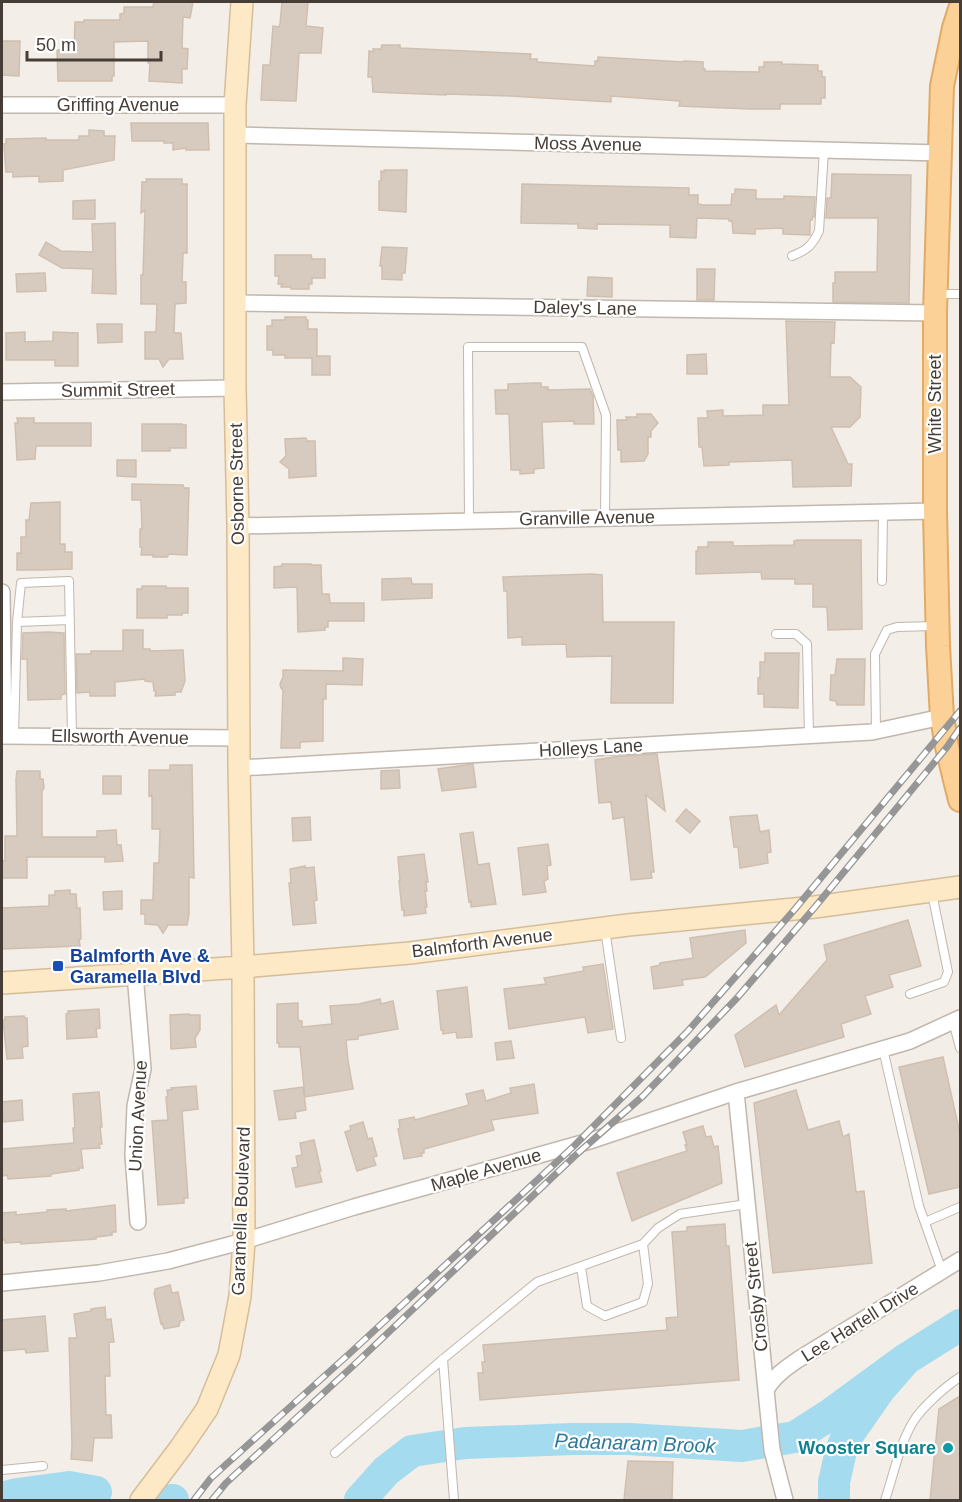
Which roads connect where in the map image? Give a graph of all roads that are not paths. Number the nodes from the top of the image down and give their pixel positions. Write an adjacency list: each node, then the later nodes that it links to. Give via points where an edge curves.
1 (242, 2): 5 (main road, Osborne Street)
2 (960, 9): 3 (main road, White Street, via 954,28)
3 (956, 49): 8 (main road, White Street, via 942,87)
4 (2, 105): 5 (street, Griffing Avenue)
5 (235, 105): 6 (main road, Osborne Street)
6 (234, 135): 7 (street, Moss Avenue); 11 (main road, Osborne Street)
7 (824, 150): 8 (street, Moss Avenue); 9 (lane, via 819,231 805,251)
8 (940, 153): 12 (main road, White Street)
9 (792, 256)
10 (960, 294): 12 (lane)
11 (235, 303): 12 (street, Daley's Lane); 13 (main road, Osborne Street)
12 (935, 304): 15 (main road, White Street)
13 (235, 388): 14 (street, Summit Street); 19 (main road, Osborne Street)
14 (2, 392)
15 (935, 511): 16 (street, Granville Avenue); 24 (main road, White Street)
16 (883, 512): 17 (street, Granville Avenue); 20 (lane)
17 (605, 518): 18 (street, Granville Avenue); 18 (lane, via 606,415 582,347 468,347)
18 (469, 521): 19 (street, Granville Avenue)
19 (238, 525): 31 (main road, Osborne Street)
20 (882, 581)
21 (2, 592): 29 (street)
22 (70, 620): 23 (lane); 23 (lane, via 69,581 21,583); 30 (lane)
23 (16, 622): 29 (lane)
24 (938, 626): 26 (main road, White Street); 27 (lane, via 887,630 875,654)
25 (776, 634): 28 (lane, via 796,634 807,644)
26 (942, 717): 27 (street, Holleys Lane); 33 (main road, White Street)
27 (876, 731): 28 (street, Holleys Lane)
28 (809, 735): 32 (street, Holleys Lane)
29 (7, 736): 30 (street, Ellsworth Avenue)
30 (72, 736): 31 (street, Ellsworth Avenue)
31 (239, 738): 32 (main road, Osborne Street)
32 (239, 768): 37 (main road, Osborne Street)
33 (959, 786)
34 (960, 887): 35 (main road, Balmforth Avenue)
35 (932, 891): 36 (main road, Balmforth Avenue); 40 (lane, via 948,972 944,982)
36 (604, 928): 37 (main road, Balmforth Avenue, via 410,953); 42 (lane)
37 (243, 967): 38 (main road, Balmforth Avenue); 50 (main road, Garamella Boulevard)
38 (135, 974): 39 (main road, Balmforth Avenue); 48 (street, Union Avenue, via 143,1069 135,1106 133,1155)
39 (2, 983)
40 (909, 994)
41 (957, 1020): 43 (lane); 44 (street, Maple Avenue)
42 (621, 1038)
43 (960, 1048)
44 (883, 1049): 45 (street, Maple Avenue); 49 (lane)
45 (736, 1092): 46 (street, Crosby Street); 50 (street, Maple Avenue, via 593,1140)
46 (747, 1204): 51 (lane, via 680,1214); 58 (street, Crosby Street)
47 (960, 1207): 49 (lane)
48 (138, 1222)
49 (925, 1222): 54 (lane)
50 (244, 1241): 55 (street, Maple Avenue, via 168,1261 99,1273); 62 (main road, Garamella Boulevard, via 240,1296 229,1355 207,1409)
51 (643, 1244): 53 (lane); 53 (lane, via 648,1284 643,1302 605,1316 587,1306)
52 (960, 1260): 54 (street, Lee Hartell Drive)
53 (581, 1267): 56 (lane, via 537,1282)
54 (942, 1271): 58 (street, Lee Hartell Drive, via 799,1359 771,1381)
55 (2, 1283)
56 (443, 1359): 59 (lane); 63 (lane)
57 (960, 1377): 65 (lane, via 915,1419)
58 (767, 1398): 64 (street, Crosby Street, via 772,1450)
59 (335, 1452)
60 (43, 1466): 61 (lane)
61 (2, 1470)
62 (141, 1500)
63 (454, 1500)
64 (785, 1500)
65 (885, 1500)

